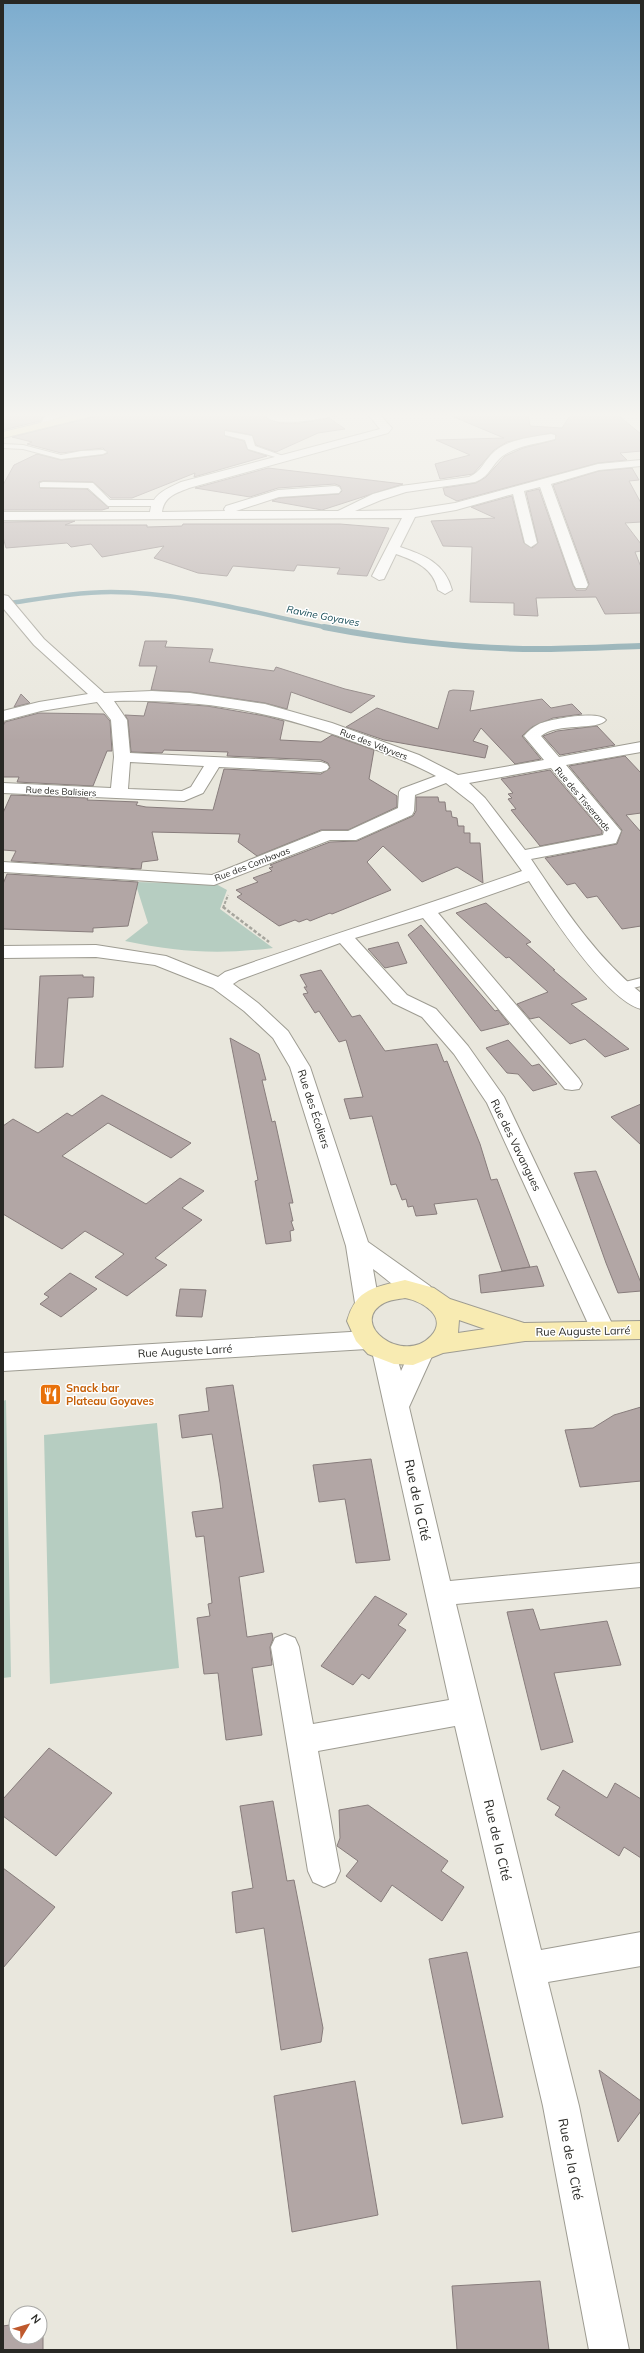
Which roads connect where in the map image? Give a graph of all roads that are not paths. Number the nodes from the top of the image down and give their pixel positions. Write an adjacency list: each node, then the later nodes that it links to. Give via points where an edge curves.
1 (406, 522): 5 (street)
2 (526, 522): 4 (street)
3 (558, 522): 7 (street)
4 (531, 543)
5 (393, 548): 6 (street); 8 (street, via 436,567)
6 (379, 576)
7 (580, 585)
8 (445, 590)
9 (3, 599): 10 (street, via 39,642)
10 (98, 697): 11 (street, Rue des Vétyvers); 14 (street, via 110,706 119,720); 18 (street, Rue des Vétyvers, via 182,696 231,701 258,707 301,718 393,750)
11 (3, 716)
12 (598, 720): 16 (street, Rue des Tisserands, via 556,724 538,729 532,736)
13 (635, 748): 16 (street, Rue des Tisserands)
14 (122, 757): 15 (street); 20 (street)
15 (214, 762): 17 (street); 20 (street, Rue des Balisiers, via 197,790 191,794 174,797)
16 (553, 763): 18 (street, Rue des Tisserands); 21 (street, Rue des Tisserands, via 613,831 610,839)
17 (321, 767)
18 (451, 779): 21 (street, Rue des Vétyvers, via 477,799); 22 (street, Rue des Combavas, via 407,792 406,811 350,836 328,835 214,880)
19 (3, 788): 20 (street, Rue des Balisiers)
20 (119, 794)
21 (520, 856): 23 (street, Rue des Vétyvers)
22 (3, 867)
23 (532, 874): 24 (street); 29 (street, Rue des Vétyvers, via 578,940)
24 (427, 911): 25 (street); 31 (street)
25 (343, 936): 28 (street, via 232,976); 35 (street, Rue des Vavangues, via 400,999 429,1013 461,1050 497,1102)
26 (3, 952): 28 (street, Rue des Écoliers, via 96,951 159,960)
27 (641, 982): 29 (lane)
28 (220, 984): 32 (street, Rue des Écoliers, via 281,1035 300,1067)
29 (622, 987): 30 (street, Rue des Vétyvers)
30 (641, 1002)
31 (572, 1084)
32 (358, 1246): 33 (street); 34 (street, Rue des Écoliers)
33 (431, 1298): 34 (street, via 405,1289 388,1290 374,1296); 37 (street, Rue Auguste Larré); 39 (street, via 448,1319 448,1330 442,1341)
34 (367, 1303): 38 (street, via 359,1317 360,1330)
35 (603, 1330): 36 (street, Rue Auguste Larré); 37 (street, Rue Auguste Larré)
36 (641, 1330)
37 (525, 1332): 39 (street, Rue Auguste Larré)
38 (375, 1346): 39 (street, via 397,1355); 40 (street, Rue Auguste Larré); 41 (street, Rue de la Cité)
39 (429, 1350): 41 (street)
40 (3, 1362)
41 (397, 1406): 43 (street, Rue de la Cité)
42 (641, 1575): 43 (street)
43 (439, 1594): 45 (street, Rue de la Cité)
44 (285, 1647): 46 (street)
45 (467, 1710): 46 (street); 49 (street, Rue de la Cité)
46 (300, 1740): 47 (street)
47 (324, 1871)
48 (641, 1949): 49 (street)
49 (528, 1969): 50 (street, Rue de la Cité, via 561,2106)
50 (609, 2350)

